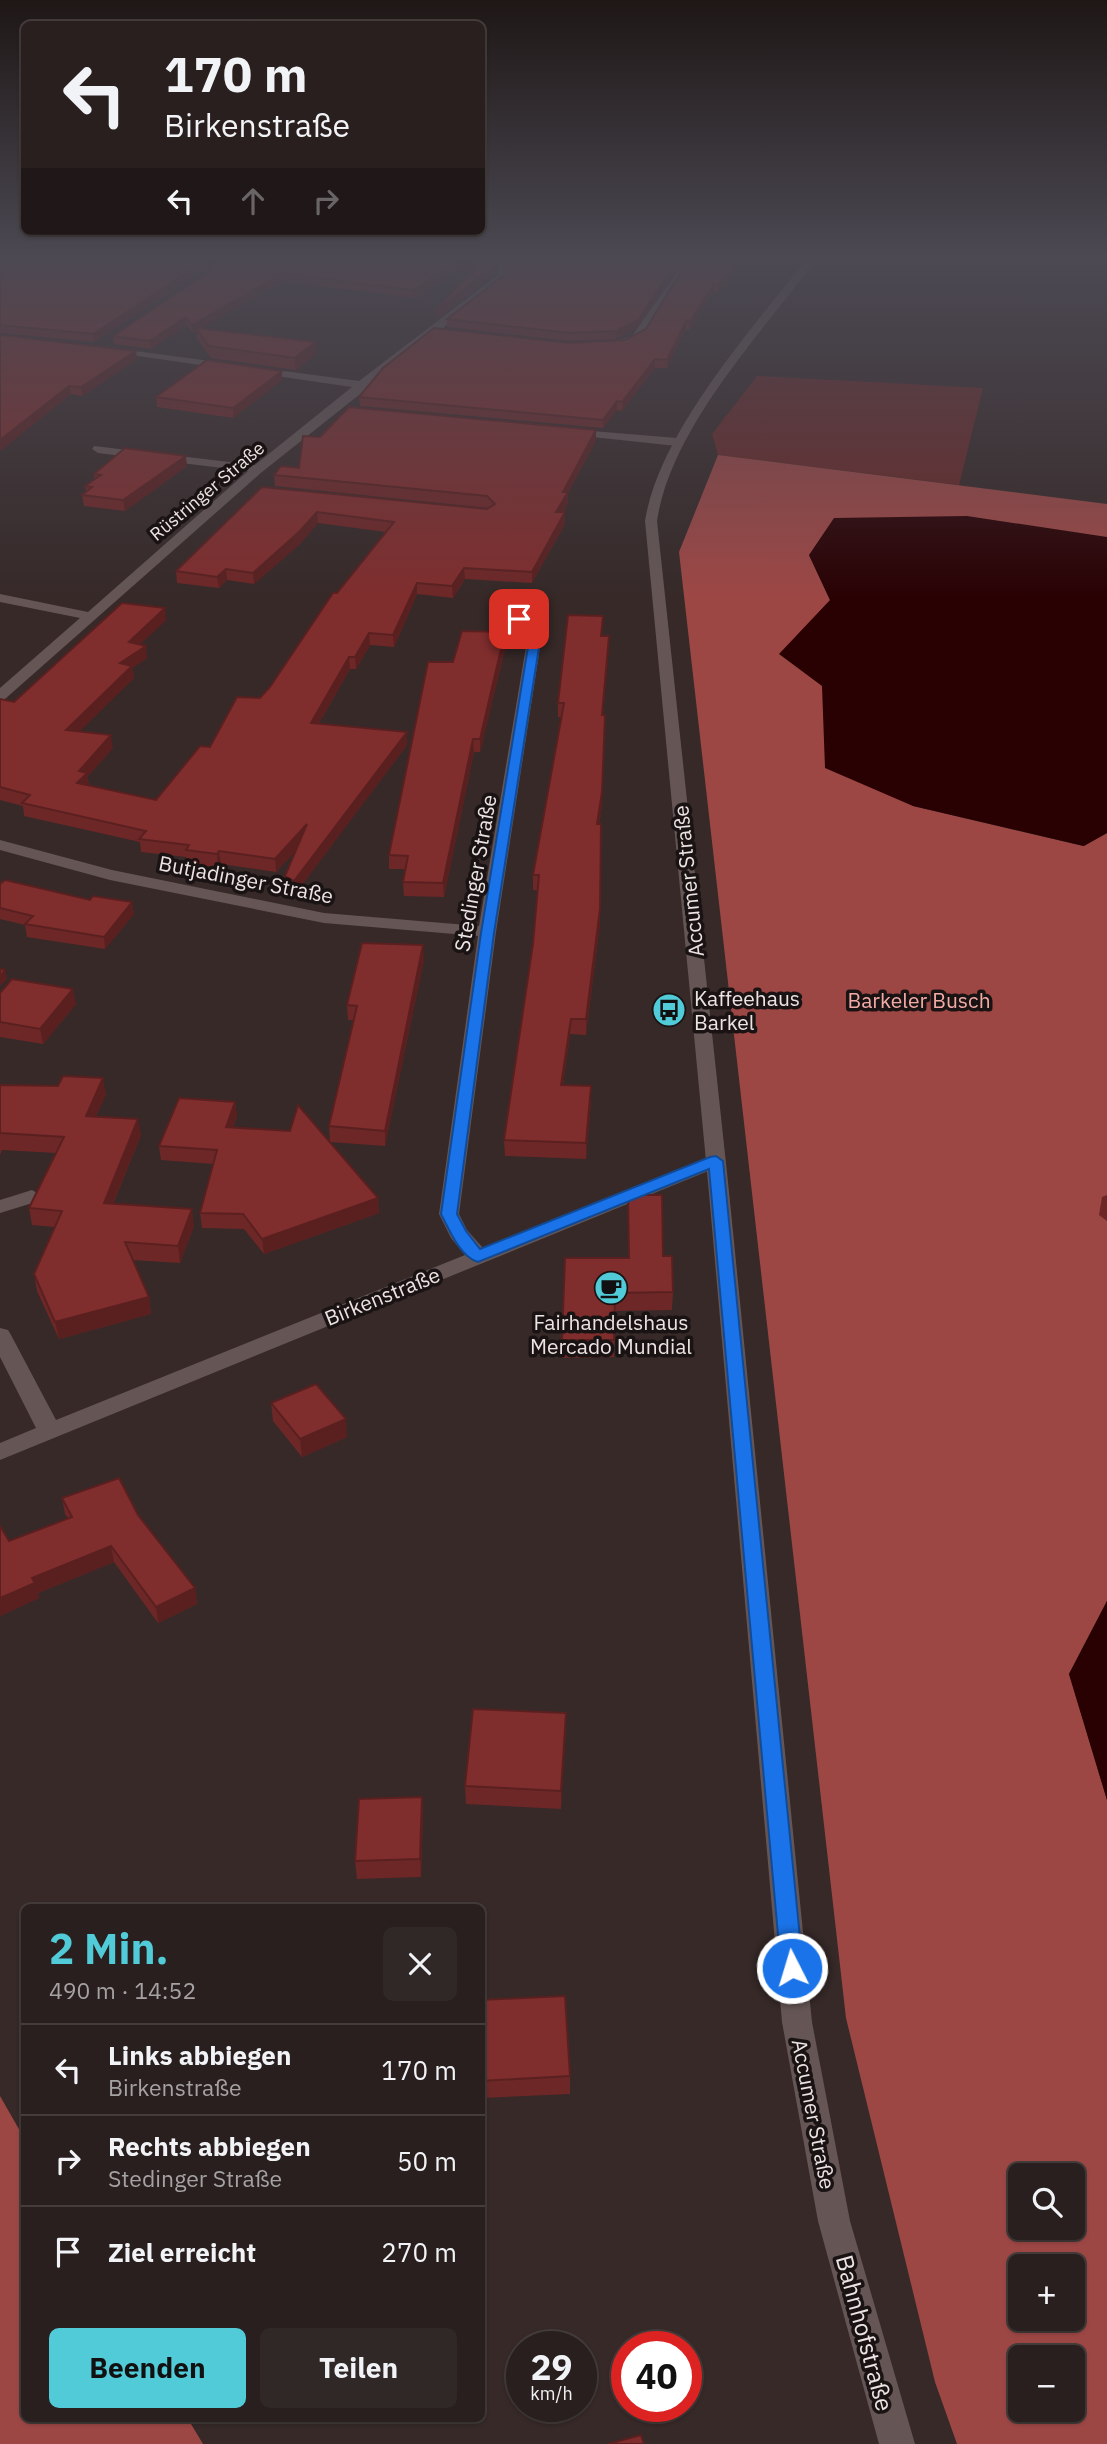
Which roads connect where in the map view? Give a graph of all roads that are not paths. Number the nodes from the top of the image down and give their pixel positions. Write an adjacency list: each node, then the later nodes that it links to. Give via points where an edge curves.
1 (266, 371): 4 (street)
2 (379, 371): 4 (street, Rüstringer Straße)
3 (727, 371): 6 (street, Accumer Straße)
4 (361, 384): 8 (street, Rüstringer Straße, via 340,411)
5 (550, 430): 6 (street)
6 (677, 442): 15 (street, Accumer Straße, via 656,490 651,521)
7 (98, 449): 8 (street)
8 (258, 469): 10 (street, Rüstringer Straße, via 241,490)
9 (0, 598): 10 (street)
10 (89, 616): 12 (street, Rüstringer Straße)
11 (519, 619): 14 (street, Stedinger Straße, via 534,641)
12 (0, 696)
13 (0, 845): 14 (street, Butjadinger Straße, via 110,875 324,918)
14 (487, 933): 18 (street, Stedinger Straße, via 449,1214)
15 (716, 1161): 18 (street, Birkenstraße); 22 (street, Accumer Straße, via 797,2022)
16 (32, 1196): 17 (street)
17 (0, 1206)
18 (478, 1256): 20 (street, Birkenstraße)
19 (0, 1335): 20 (street)
20 (50, 1432): 21 (street, Birkenstraße)
21 (0, 1452)
22 (834, 2221): 23 (street, Bahnhofstraße)
23 (897, 2444)

